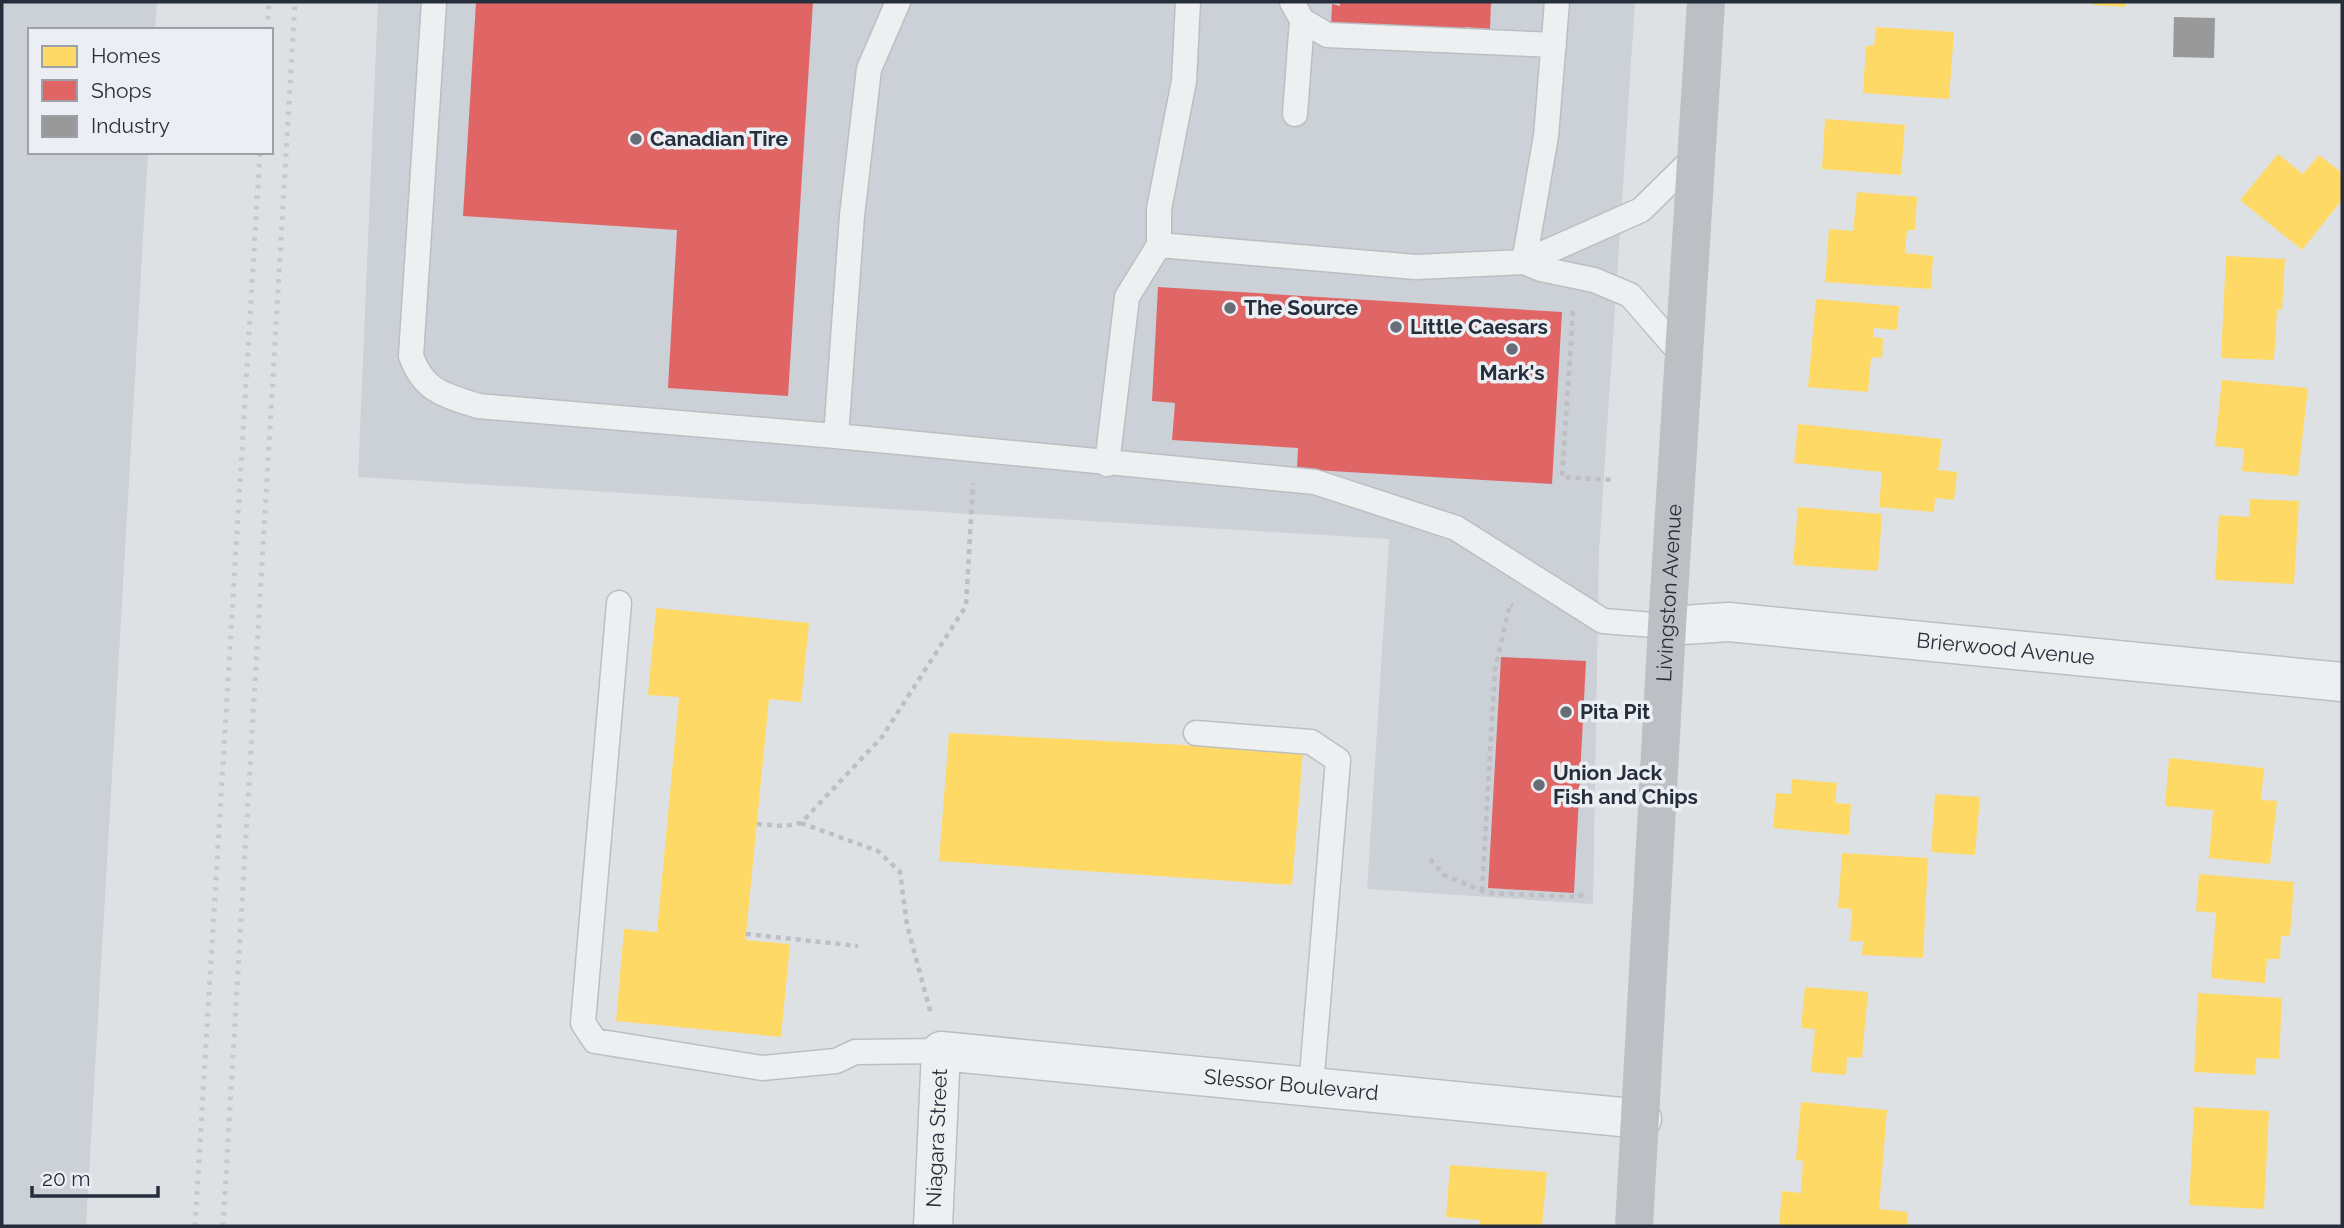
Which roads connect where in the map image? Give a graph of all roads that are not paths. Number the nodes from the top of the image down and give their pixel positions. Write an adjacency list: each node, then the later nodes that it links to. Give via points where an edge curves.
1 (434, 2): 13 (lane, via 411,356 418,374 438,392 478,406)
2 (898, 2): 13 (lane, via 869,69 852,216)
3 (1188, 2): 10 (lane, via 1184,81 1159,209)
4 (1557, 2): 7 (lane)
5 (1706, 2): 9 (main road, Livingston Avenue)
6 (1297, 11): 7 (lane, via 1327,35); 8 (lane)
7 (1554, 45): 11 (lane, via 1546,136)
8 (1295, 114)
9 (1695, 158): 11 (lane, via 1641,210); 12 (main road, Livingston Avenue)
10 (1158, 245): 11 (lane, via 1416,267); 14 (lane, via 1127,296)
11 (1524, 262): 12 (lane, via 1594,280 1630,295)
12 (1684, 357): 16 (main road, Livingston Avenue)
13 (836, 436): 14 (lane)
14 (1107, 464): 16 (lane, via 1315,482 1456,528 1603,621)
15 (619, 603): 19 (lane, via 583,1023 596,1041 762,1068 836,1061 855,1052)
16 (1667, 625): 17 (street, Brierwood Avenue, via 1729,622); 21 (main road, Livingston Avenue)
17 (2342, 682)
18 (1196, 733): 20 (lane, via 1311,742 1338,760)
19 (941, 1051): 20 (street, Slessor Boulevard); 22 (street, Niagara Street)
20 (1311, 1087): 21 (street, Slessor Boulevard)
21 (1642, 1119): 23 (main road, Livingston Avenue)
22 (933, 1226)
23 (1634, 1226)

